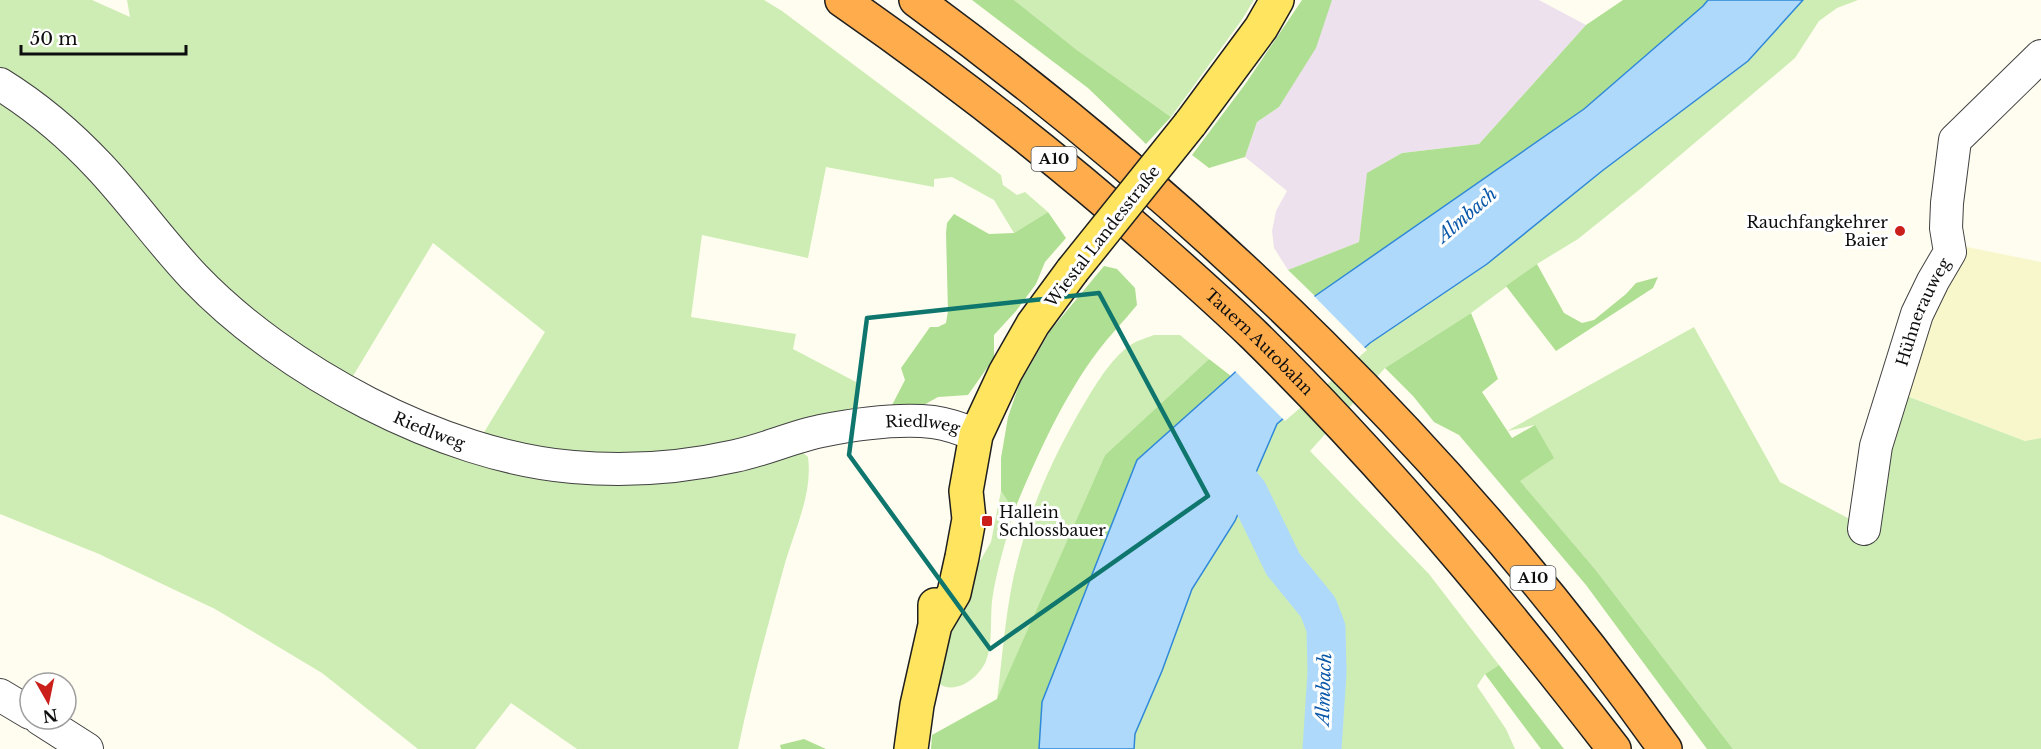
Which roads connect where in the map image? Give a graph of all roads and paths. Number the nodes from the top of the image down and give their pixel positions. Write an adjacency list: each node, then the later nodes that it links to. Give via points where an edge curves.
1 (842, 0): 13 (highway, Tauern Autobahn / A10, via 1078,178 1254,335 1360,445 1471,571)
2 (916, 0): 14 (highway, A10, via 1127,165 1282,306 1391,416 1501,538)
3 (1276, 0): 6 (main road, Wiestal Landesstraße, bridge, via 1261,28 1190,124 1033,324)
4 (2041, 56): 7 (street, Hühnerauweg, via 1955,140 1946,228 1950,252 1917,314 1876,446)
5 (0, 84): 6 (street, Riedlweg, via 69,135 194,277 255,331 294,359 416,425 483,449 570,467 616,470 699,464 820,431 898,422 933,422)
6 (975, 435): 12 (main road, Wiestal Landesstraße, via 966,491 969,519 962,557 954,593 935,625)
7 (1864, 529)
8 (0, 695): 9 (street)
9 (18, 706)
10 (59, 731): 11 (street)
11 (87, 749)
12 (911, 749)
13 (1614, 749)
14 (1665, 749)

